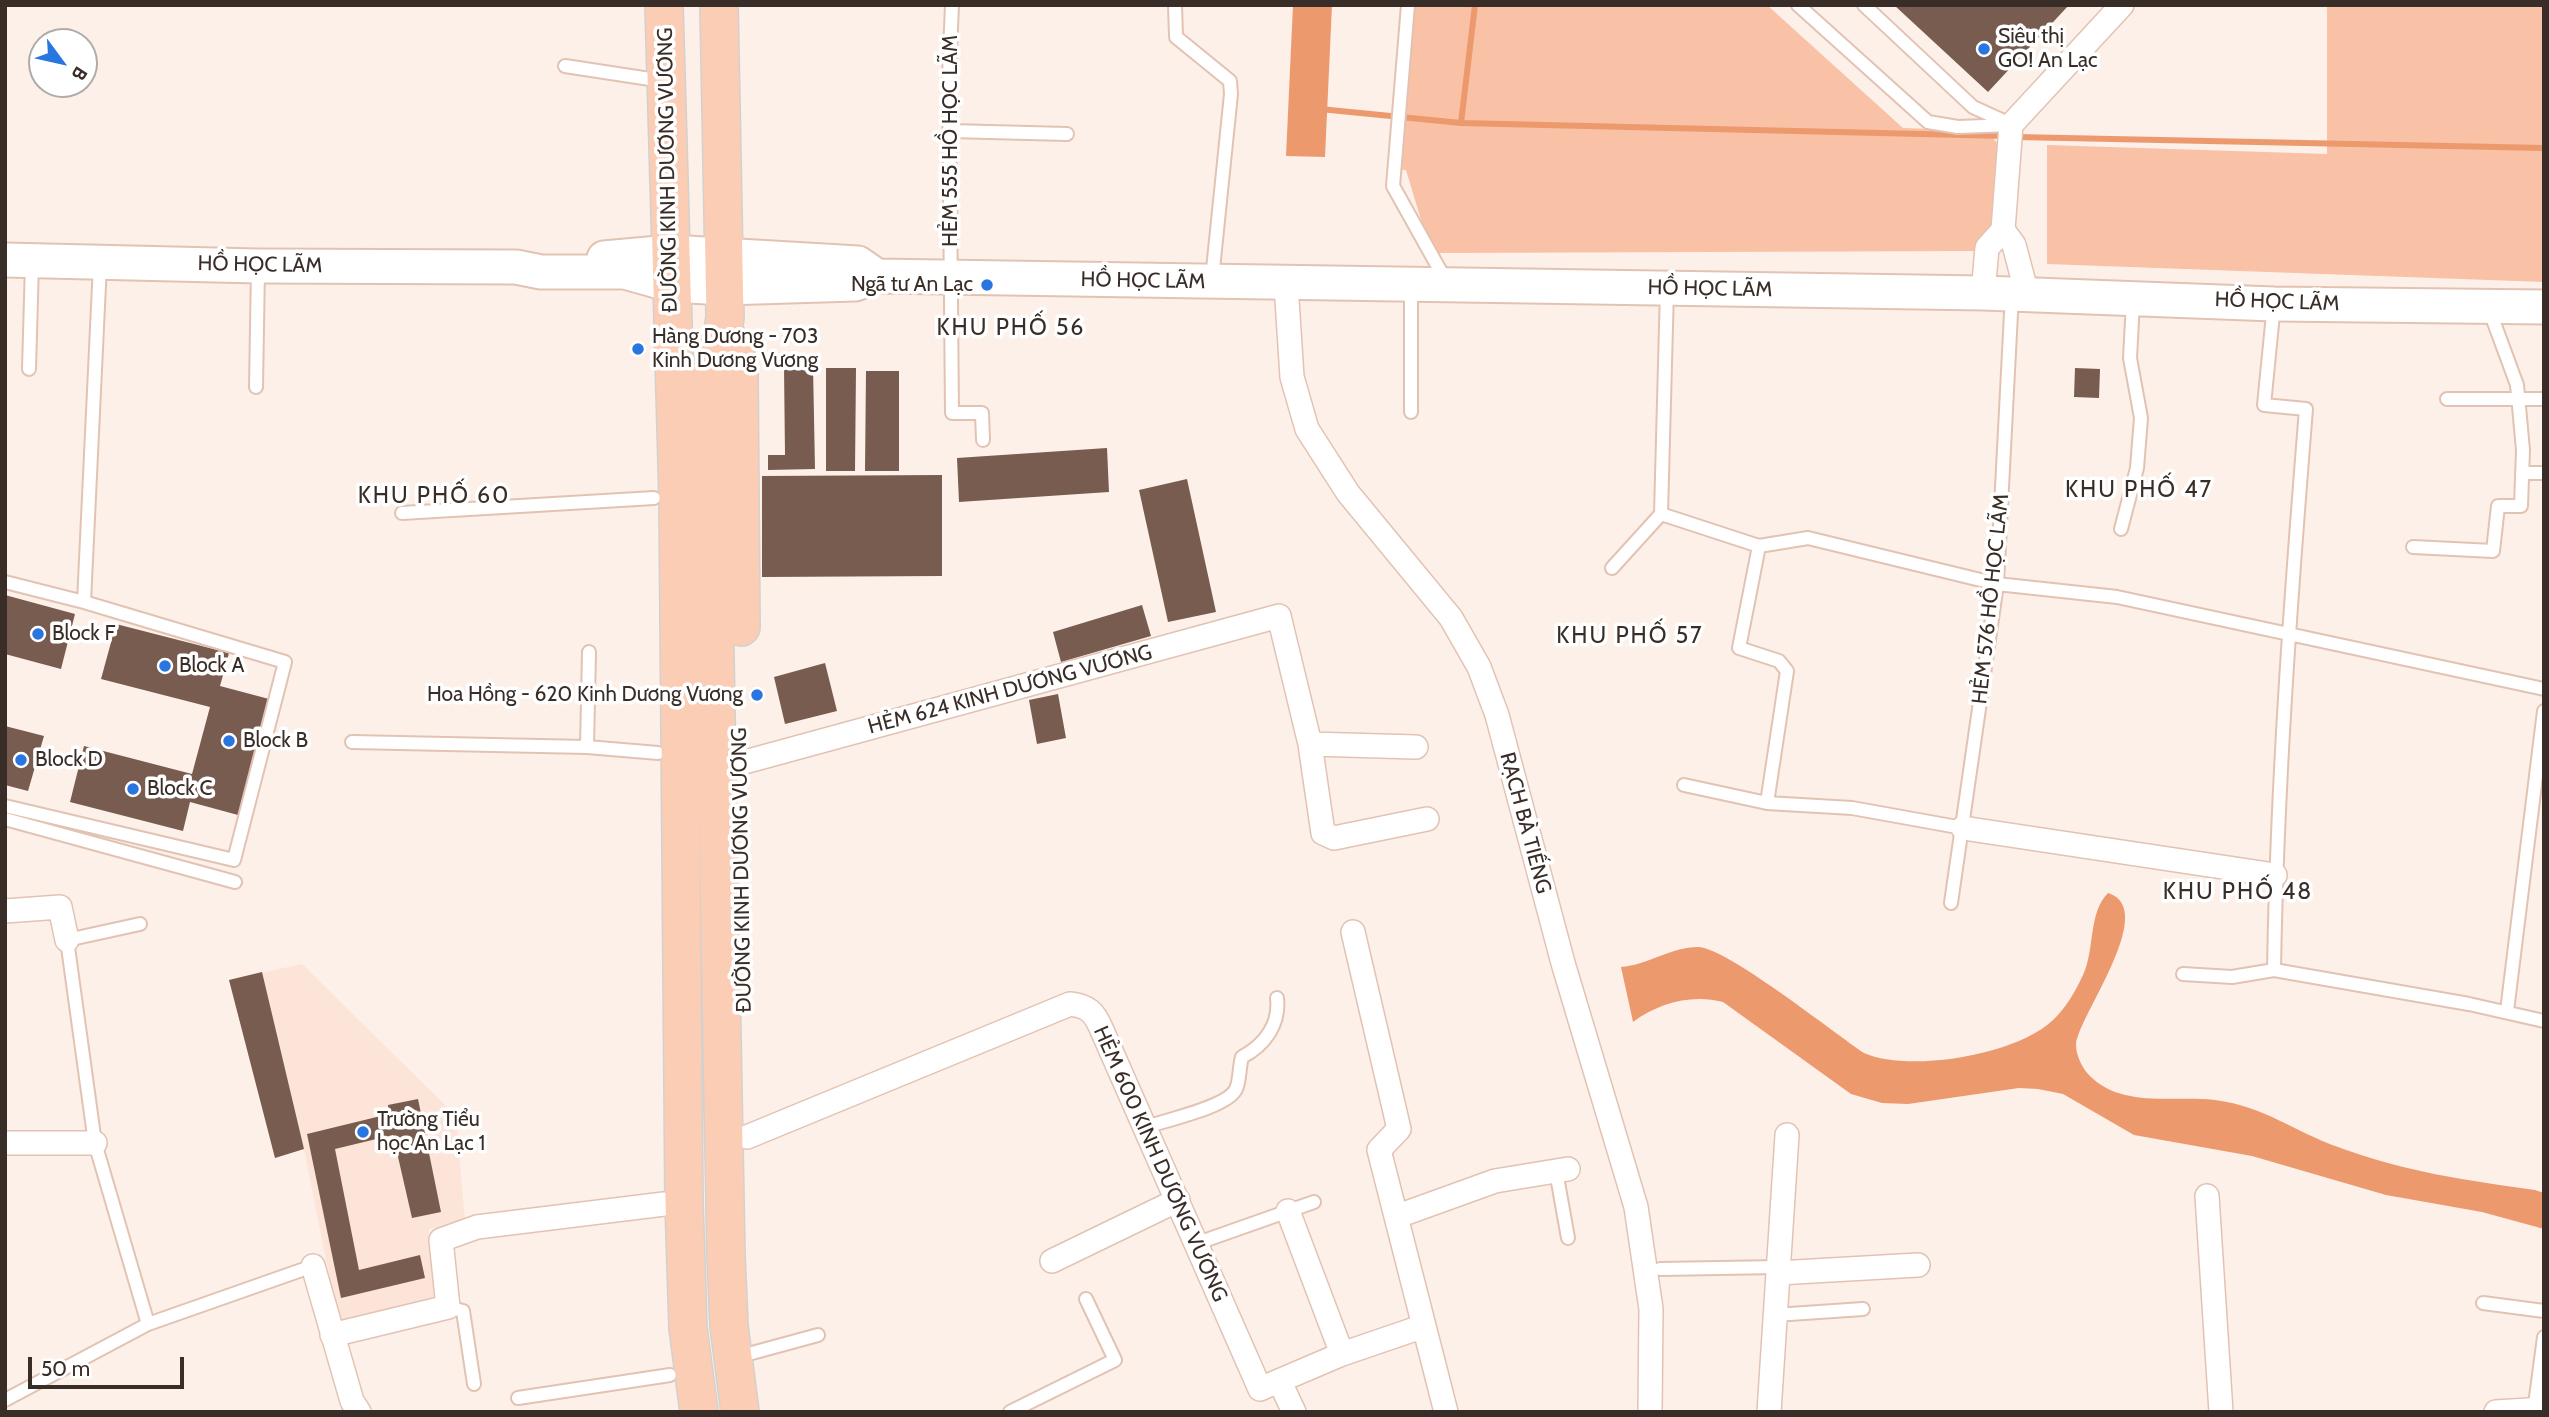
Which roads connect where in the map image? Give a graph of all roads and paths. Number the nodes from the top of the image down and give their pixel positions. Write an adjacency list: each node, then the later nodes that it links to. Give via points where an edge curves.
1 (664, 5): 10 (main road, ĐƯỜNG KINH DƯƠNG VƯƠNG)
2 (719, 5): 19 (main road, ĐƯỜNG KINH DƯƠNG VƯƠNG)
3 (952, 5): 12 (lane, HẺM 555 HỒ HỌC LÃM)
4 (1175, 5): 21 (lane, via 1176,37 1230,82)
5 (1408, 5): 24 (lane, via 1393,186)
6 (1798, 5): 11 (lane, via 1928,122 1958,127)
7 (1864, 5): 11 (lane, via 1973,107)
8 (2122, 5): 11 (street)
9 (565, 66): 10 (lane)
10 (666, 82): 18 (main road, ĐƯỜNG KINH DƯƠNG VƯƠNG)
11 (2011, 125): 14 (street)
12 (950, 131): 13 (lane); 20 (lane, HẺM 555 HỒ HỌC LÃM)
13 (1067, 134)
14 (2003, 230): 26 (street, via 2014,245); 26 (street, via 1987,248)
15 (19, 259): 16 (main road, HỒ HỌC LÃM); 32 (lane)
16 (100, 260): 17 (main road, HỒ HỌC LÃM); 50 (lane)
17 (258, 266): 18 (main road, HỒ HỌC LÃM, via 516,267 541,272); 33 (lane)
18 (671, 268): 19 (main road, HỒ HỌC LÃM); 31 (main road, ĐƯỜNG KINH DƯƠNG VƯƠNG)
19 (725, 272): 20 (main road, HỒ HỌC LÃM, via 858,262 877,276); 60 (main road, ĐƯỜNG KINH DƯƠNG VƯƠNG, via 724,331 710,372 729,652)
20 (951, 277): 21 (main road, HỒ HỌC LÃM); 38 (lane, HẺM 555 HỒ HỌC LÃM, via 952,413 982,413)
21 (1211, 282): 22 (main road, HỒ HỌC LÃM)
22 (1292, 284): 23 (main road, HỒ HỌC LÃM); 97 (street, RẠCH BÀ TIẾNG, via 1304,375 1319,424 1359,486 1461,611 1500,686 1575,960 1640,1172); 126 (street, RẠCH BÀ TIẾNG, via 1292,377 1307,429 1348,493 1451,618 1479,667 1497,715 1559,950 1636,1207 1651,1309)
23 (1411, 286): 24 (main road, HỒ HỌC LÃM); 37 (lane)
24 (1450, 287): 25 (main road, HỒ HỌC LÃM)
25 (1667, 288): 26 (main road, HỒ HỌC LÃM); 43 (lane)
26 (2007, 294): 27 (main road, HỒ HỌC LÃM); 49 (lane, HẺM 576 HỒ HỌC LÃM)
27 (2133, 303): 28 (main road, HỒ HỌC LÃM); 44 (lane, via 2129,344 2141,418 2137,468)
28 (2274, 304): 29 (main road, HỒ HỌC LÃM); 51 (lane, via 2264,405 2306,409)
29 (2487, 305): 30 (main road, HỒ HỌC LÃM); 36 (lane)
30 (2544, 307)
31 (672, 335): 41 (main road, ĐƯỜNG KINH DƯƠNG VƯƠNG, via 654,374); 89 (main road, ĐƯỜNG KINH DƯƠNG VƯƠNG, via 678,498)
32 (29, 369)
33 (256, 387)
34 (2447, 399): 36 (lane)
35 (2544, 399): 36 (lane)
36 (2519, 400): 39 (lane)
37 (1411, 412)
38 (983, 440)
39 (2522, 473): 40 (lane); 46 (lane, via 2521,506 2498,506 2493,551)
40 (2544, 473)
41 (654, 498): 42 (lane); 59 (main road, ĐƯỜNG KINH DƯƠNG VƯƠNG)
42 (402, 513)
43 (1661, 514): 45 (lane); 47 (lane)
44 (2121, 528)
45 (1759, 546): 49 (lane, via 1808,538); 62 (lane, via 1739,648 1779,661 1787,671)
46 (2413, 547)
47 (1612, 568)
48 (5, 582): 50 (lane)
49 (1997, 583): 51 (lane, via 2117,597); 66 (lane, HẺM 576 HỒ HỌC LÃM)
50 (84, 602): 63 (lane, via 285,662 234,860)
51 (2289, 633): 53 (lane); 67 (lane)
52 (589, 652): 57 (lane)
53 (2544, 689)
54 (2544, 710): 77 (lane)
55 (352, 742): 57 (lane)
56 (1310, 744): 58 (street); 60 (street, HẺM 624 KINH DƯƠNG VƯƠNG, via 1279,616); 65 (street, via 1325,836)
57 (587, 747): 59 (lane)
58 (1416, 747)
59 (659, 753): 89 (main road, ĐƯỜNG KINH DƯƠNG VƯƠNG)
60 (729, 767): 81 (main road, ĐƯỜNG KINH DƯƠNG VƯƠNG); 85 (main road, ĐƯỜNG KINH DƯƠNG VƯƠNG)
61 (1684, 785): 62 (lane)
62 (1767, 803): 66 (lane, via 1852,808)
63 (5, 806)
64 (5, 819): 68 (lane)
65 (1427, 819)
66 (1963, 828): 67 (street); 69 (lane, HẺM 576 HỒ HỌC LÃM)
67 (2275, 876): 74 (lane)
68 (235, 882)
69 (1951, 903)
70 (5, 911): 73 (street, via 60,907)
71 (140, 924): 73 (lane)
72 (1353, 932): 91 (street, via 1399,1129 1379,1150)
73 (68, 940): 83 (lane)
74 (2274, 970): 75 (lane, via 2219,977); 77 (lane)
75 (2183, 974)
76 (1277, 998): 79 (lane, via 1279,1012 1270,1031 1259,1048 1242,1057 1238,1087 1228,1100)
77 (2507, 1012): 78 (lane)
78 (2544, 1021)
79 (1146, 1127): 81 (street, HẺM 600 KINH DƯƠNG VƯƠNG, via 1094,1013 1070,1004); 87 (street, HẺM 600 KINH DƯƠNG VƯƠNG)
80 (1787, 1135): 98 (street)
81 (747, 1137): 85 (main road, ĐƯỜNG KINH DƯƠNG VƯƠNG)
82 (5, 1142): 83 (street)
83 (95, 1143): 105 (lane)
84 (1562, 1170): 91 (street, via 1494,1181); 92 (lane)
85 (737, 1196): 89 (main road); 110 (main road, ĐƯỜNG KINH DƯƠNG VƯƠNG); 121 (main road, ĐƯỜNG KINH DƯƠNG VƯƠNG, via 729,1326)
86 (2207, 1196): 129 (street)
87 (1178, 1200): 93 (street, HẺM 600 KINH DƯƠNG VƯƠNG); 94 (street)
88 (1314, 1202): 90 (lane)
89 (674, 1203): 101 (street, via 477,1227 441,1240); 112 (main road, ĐƯỜNG KINH DƯƠNG VƯƠNG); 120 (main road, ĐƯỜNG KINH DƯƠNG VƯƠNG)
90 (1288, 1211): 93 (lane); 111 (street)
91 (1398, 1216): 106 (street)
92 (1568, 1238)
93 (1195, 1244): 114 (street, HẺM 600 KINH DƯƠNG VƯƠNG)
94 (1052, 1261)
95 (1918, 1265): 98 (street)
96 (313, 1266): 105 (lane); 107 (street)
97 (1660, 1269): 98 (lane); 127 (street, RẠCH BÀ TIẾNG)
98 (1778, 1270): 104 (street)
99 (1086, 1299): 123 (lane, via 1115,1360)
100 (2483, 1303): 103 (lane)
101 (448, 1307): 107 (street); 113 (lane, via 463,1311)
102 (1863, 1309): 104 (lane)
103 (2544, 1311)
104 (1775, 1315): 128 (street)
105 (148, 1324): 116 (lane)
106 (1424, 1326): 111 (street); 125 (street)
107 (332, 1335): 118 (street)
108 (818, 1335): 110 (lane)
109 (2544, 1338): 117 (lane)
110 (752, 1353): 122 (main road, ĐƯỜNG KINH DƯƠNG VƯƠNG)
111 (1342, 1354): 114 (street)
112 (670, 1375): 115 (lane); 119 (main road, ĐƯỜNG KINH DƯƠNG VƯƠNG)
113 (474, 1384)
114 (1270, 1385): 124 (street, HẺM 600 KINH DƯƠNG VƯƠNG)
115 (518, 1398)
116 (5, 1400)
117 (2537, 1410): 130 (street)
118 (359, 1412)
119 (676, 1412)
120 (699, 1412)
121 (740, 1412)
122 (758, 1412)
123 (1010, 1412)
124 (1294, 1412)
125 (1446, 1412)
126 (1650, 1412)
127 (1662, 1412)
128 (1769, 1412)
129 (2221, 1412)
130 (2496, 1412)

